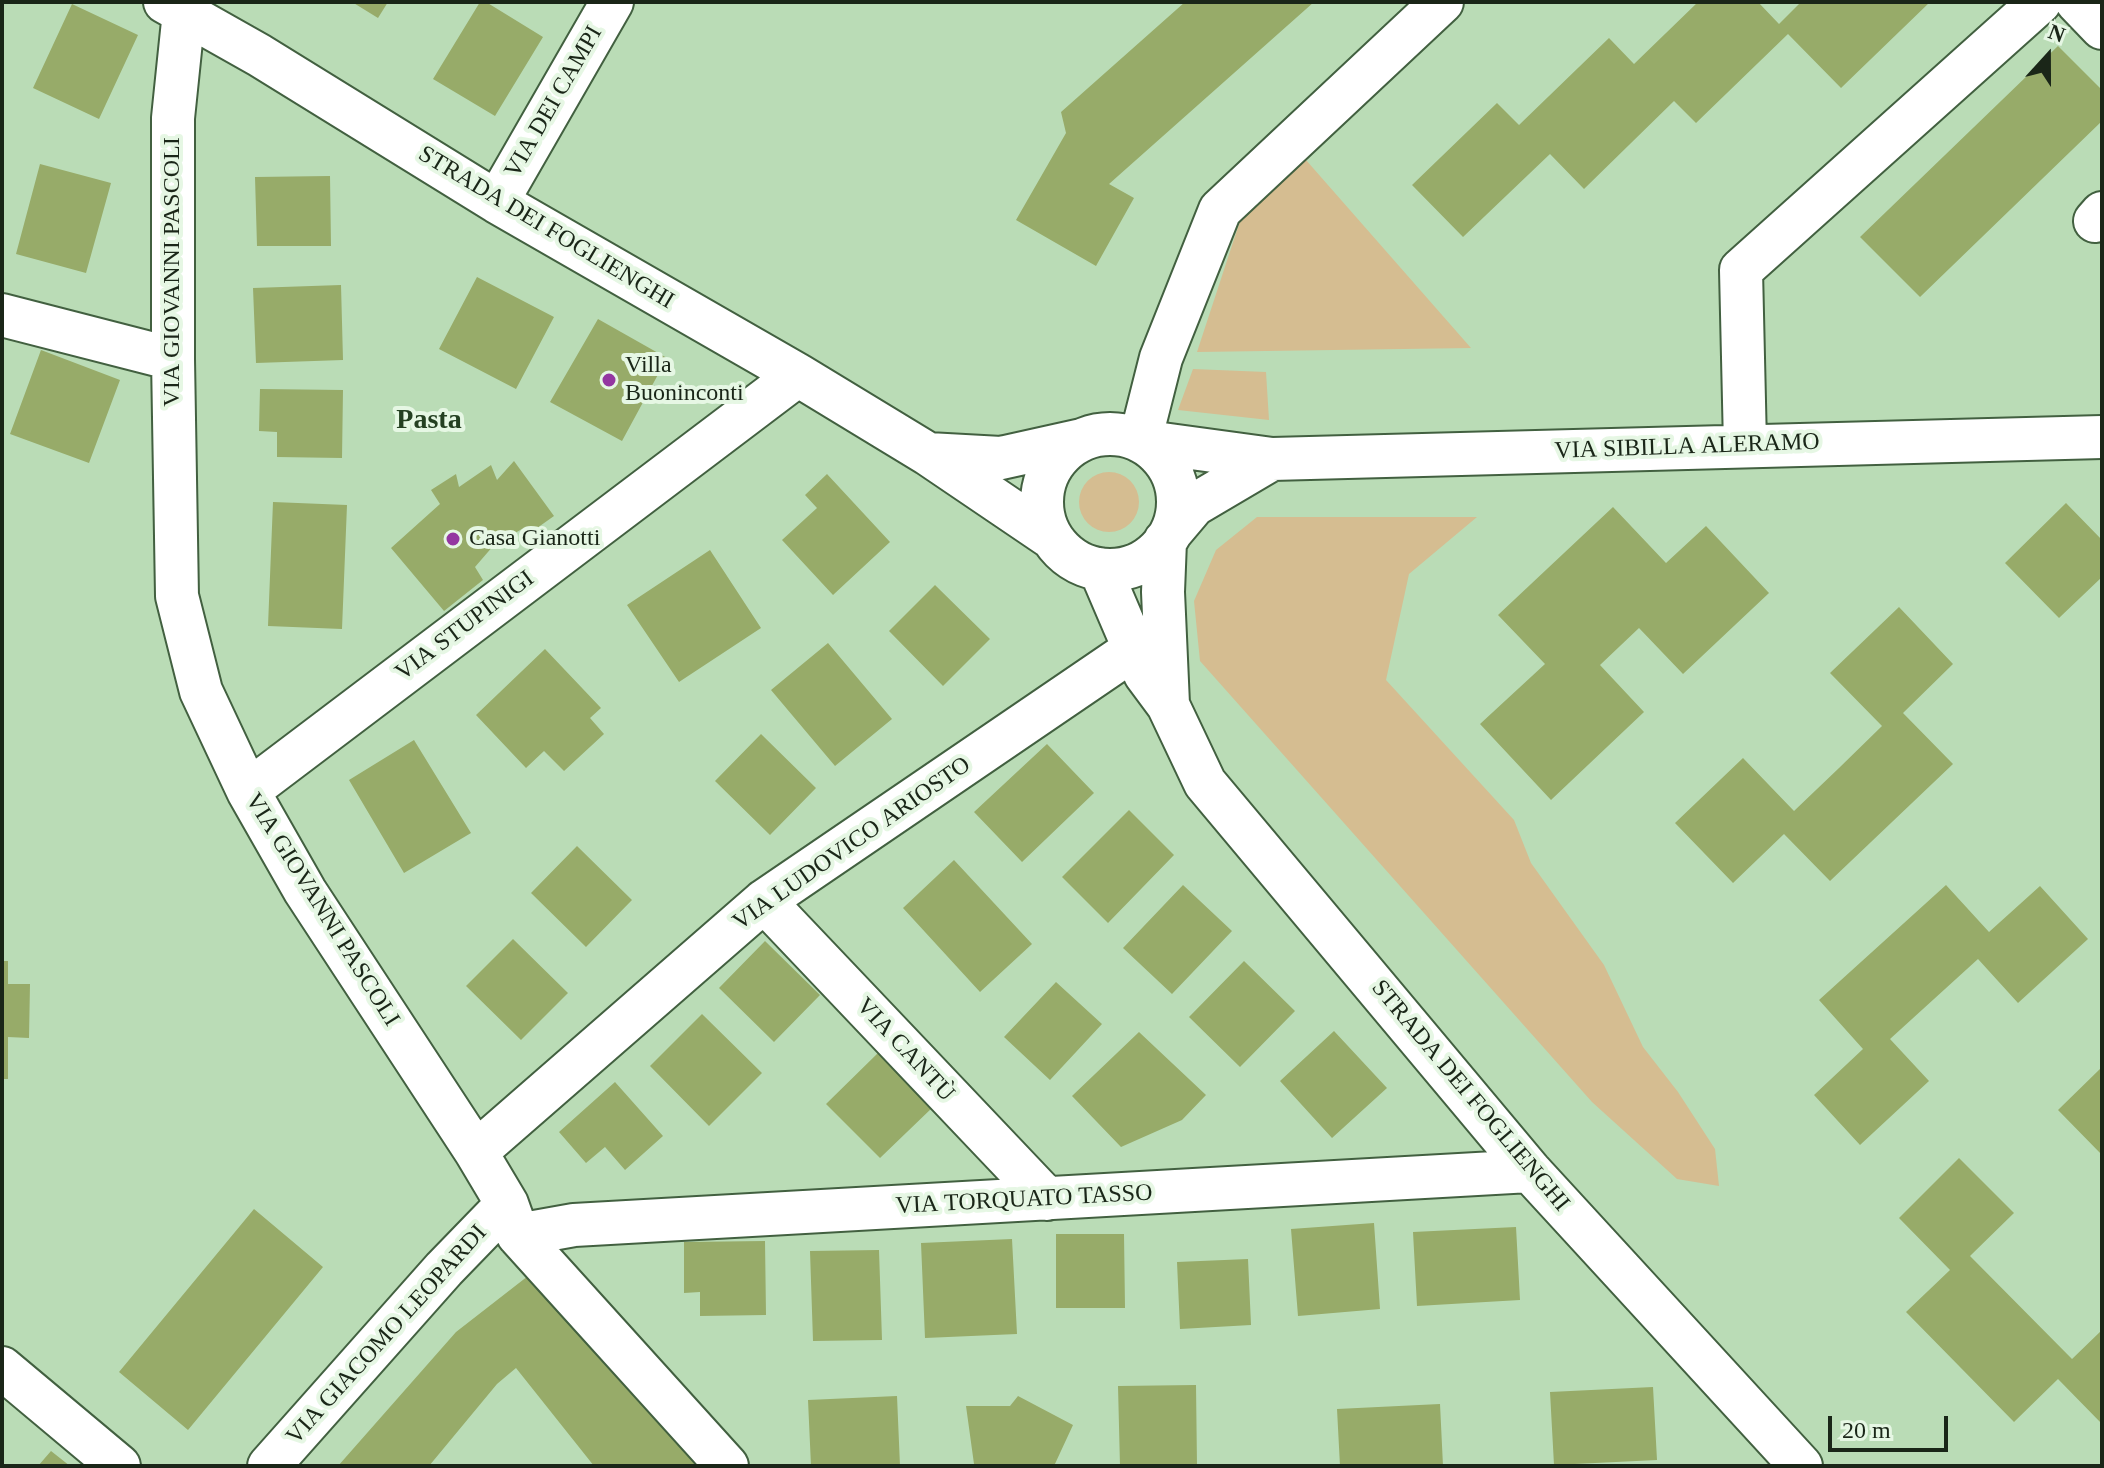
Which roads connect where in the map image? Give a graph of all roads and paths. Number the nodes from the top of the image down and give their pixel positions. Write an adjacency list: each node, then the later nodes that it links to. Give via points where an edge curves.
1 (612, 2): 7 (street, VIA DEI CAMPI)
2 (1442, 2): 13 (street, via 1220,210 1161,358)
3 (2040, 2): 14 (street, via 1741,270)
4 (2077, 2): 6 (street)
5 (178, 6): 7 (street, STRADA DEI FOGLIENGHI); 9 (street, VIA GIOVANNI PASCOLI)
6 (2102, 28)
7 (497, 202): 10 (street, STRADA DEI FOGLIENGHI)
8 (2, 315): 9 (street)
9 (173, 359): 22 (street, VIA GIOVANNI PASCOLI, via 177,596 201,691)
10 (798, 375): 15 (street, STRADA DEI FOGLIENGHI); 22 (street, VIA STUPINIGI)
11 (2102, 437): 14 (street, VIA SIBILLA ALERAMO)
12 (1083, 440): 13 (street, STRADA DEI FOGLIENGHI, via 1107,434); 15 (street, STRADA DEI FOGLIENGHI, via 1001,458); 17 (street, via 1056,461 1044,485)
13 (1140, 441): 16 (street, VIA SIBILLA ALERAMO); 18 (street, STRADA DEI FOGLIENGHI, via 1156,452 1175,483 1178,501)
14 (1745, 445): 16 (street, VIA SIBILLA ALERAMO)
15 (928, 454): 17 (street, STRADA DEI FOGLIENGHI)
16 (1272, 459): 18 (street, VIA SIBILLA ALERAMO, via 1194,505)
17 (1049, 536): 19 (street, STRADA DEI FOGLIENGHI, via 1073,559)
18 (1168, 536): 19 (street, via 1143,562); 21 (street, STRADA DEI FOGLIENGHI, via 1163,592)
19 (1100, 569): 20 (street, STRADA DEI FOGLIENGHI)
20 (1134, 649): 21 (street, STRADA DEI FOGLIENGHI); 23 (street, VIA LUDOVICO ARIOSTO)
21 (1168, 705): 25 (street, STRADA DEI FOGLIENGHI, via 1205,783)
22 (248, 791): 24 (street, VIA GIOVANNI PASCOLI, via 305,891)
23 (764, 901): 24 (street, VIA LUDOVICO ARIOSTO); 26 (street, VIA CANTÙ)
24 (476, 1152): 27 (street, VIA GIOVANNI PASCOLI)
25 (1530, 1171): 26 (street, VIA TORQUATO TASSO); 32 (street, STRADA DEI FOGLIENGHI)
26 (1047, 1199): 27 (street, VIA TORQUATO TASSO, via 574,1225)
27 (512, 1220): 30 (street, VIA GIACOMO LEOPARDI, via 444,1269); 31 (street, VIA GIOVANNI PASCOLI)
28 (2, 1368): 29 (street)
29 (119, 1466)
30 (269, 1466)
31 (727, 1466)
32 (1801, 1466)

